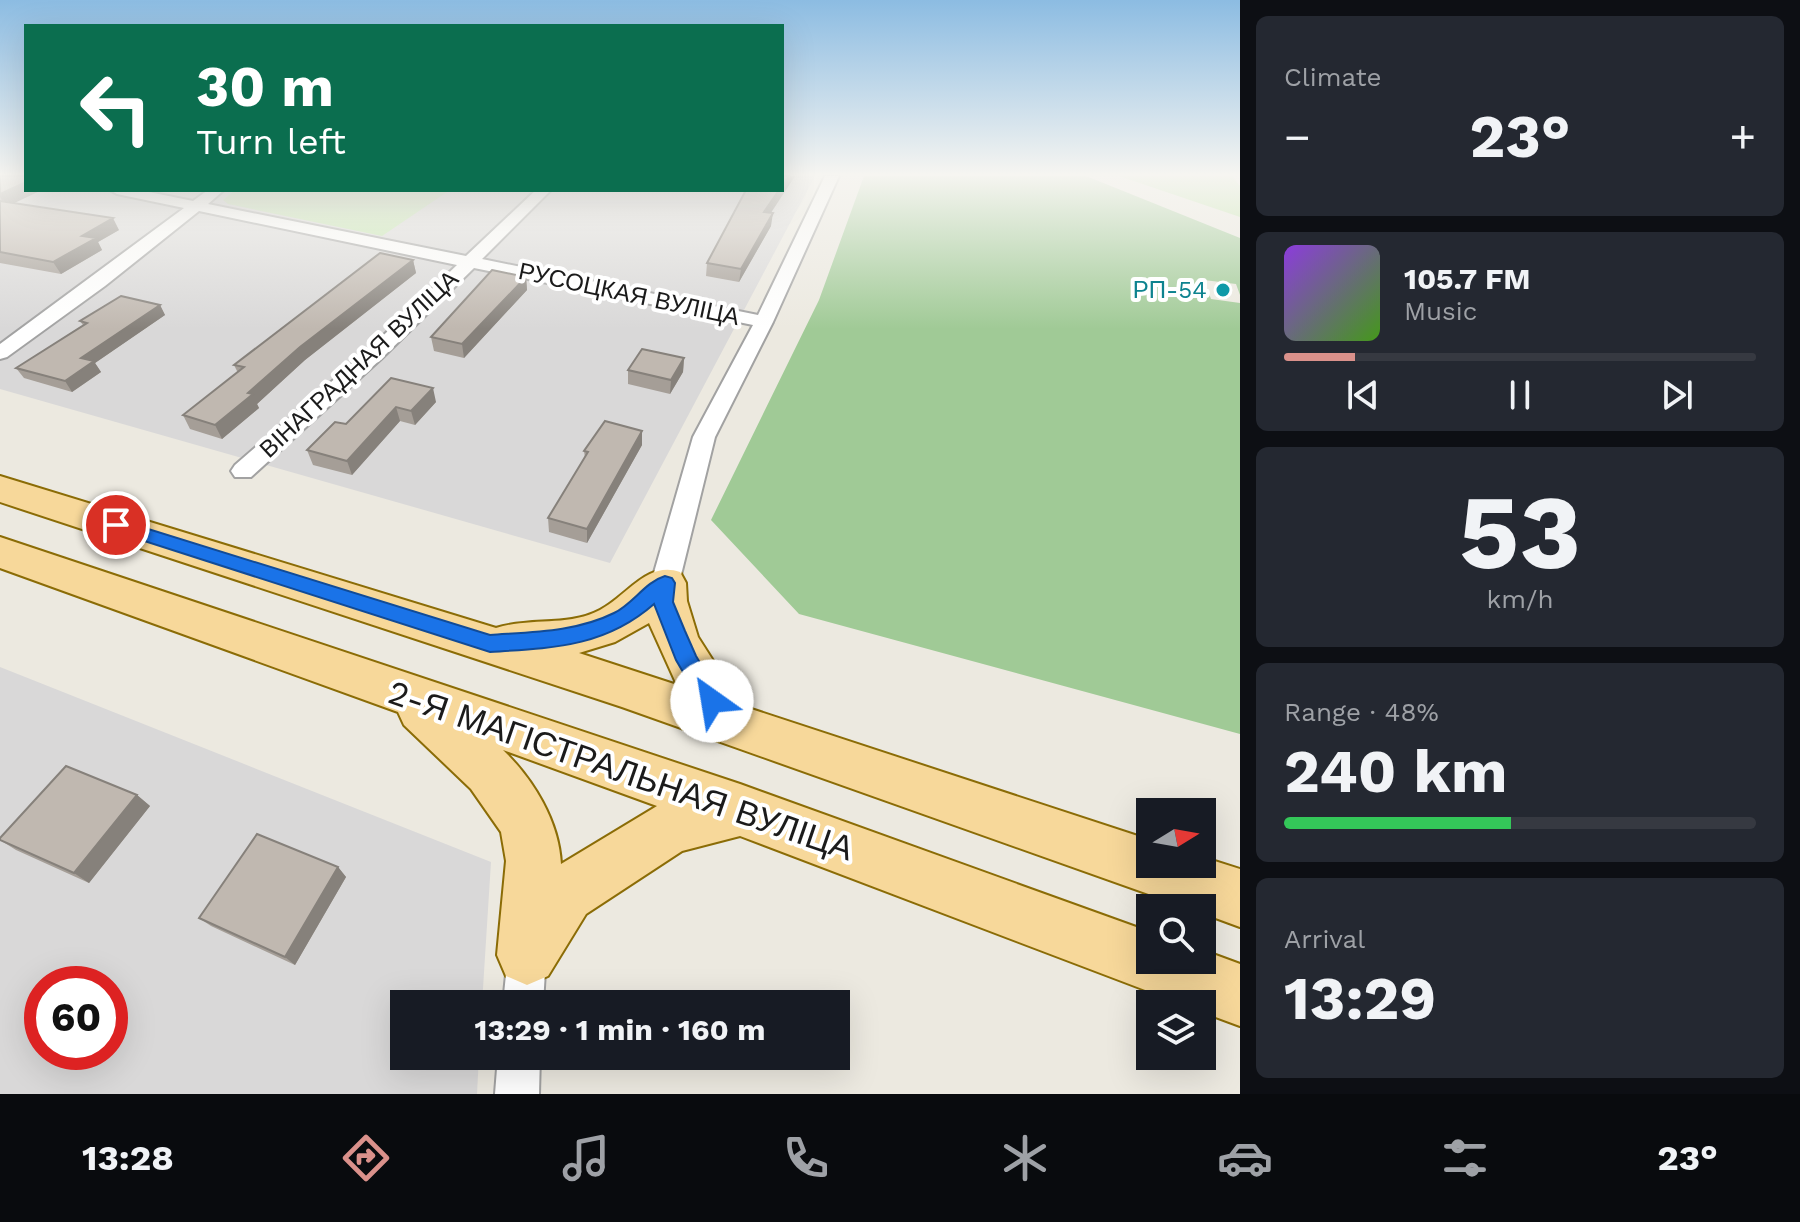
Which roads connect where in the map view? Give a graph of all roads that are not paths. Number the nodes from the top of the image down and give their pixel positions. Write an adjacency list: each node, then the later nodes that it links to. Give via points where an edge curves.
1 (169, 227): 7 (street)
2 (305, 227): 5 (street, РУСОЦКАЯ ВУЛІЦА)
3 (505, 227): 5 (street, ВІНАГРАДНАЯ ВУЛІЦА)
4 (808, 227): 6 (street)
5 (470, 261): 6 (street, РУСОЦКАЯ ВУЛІЦА); 8 (street, ВІНАГРАДНАЯ ВУЛІЦА)
6 (764, 322): 11 (street, via 704,437)
7 (0, 353)
8 (243, 471)
9 (0, 489): 12 (main road)
10 (0, 552): 13 (main road, 2-Я МАГІСТРАЛЬНАЯ ВУЛІЦА)
11 (665, 583): 12 (main road, via 625,618 593,631); 14 (main road, via 663,602 687,660)
12 (490, 644): 14 (main road)
13 (402, 694): 15 (main road, 2-Я МАГІСТРАЛЬНАЯ ВУЛІЦА); 17 (main road, via 482,761 518,811 533,851)
14 (725, 722): 16 (main road)
15 (740, 810): 17 (main road, via 670,827 566,894); 18 (main road, 2-Я МАГІСТРАЛЬНАЯ ВУЛІЦА)
16 (1240, 898)
17 (525, 979)
18 (1240, 995)
19 (518, 1070): 20 (street)
20 (517, 1094)

